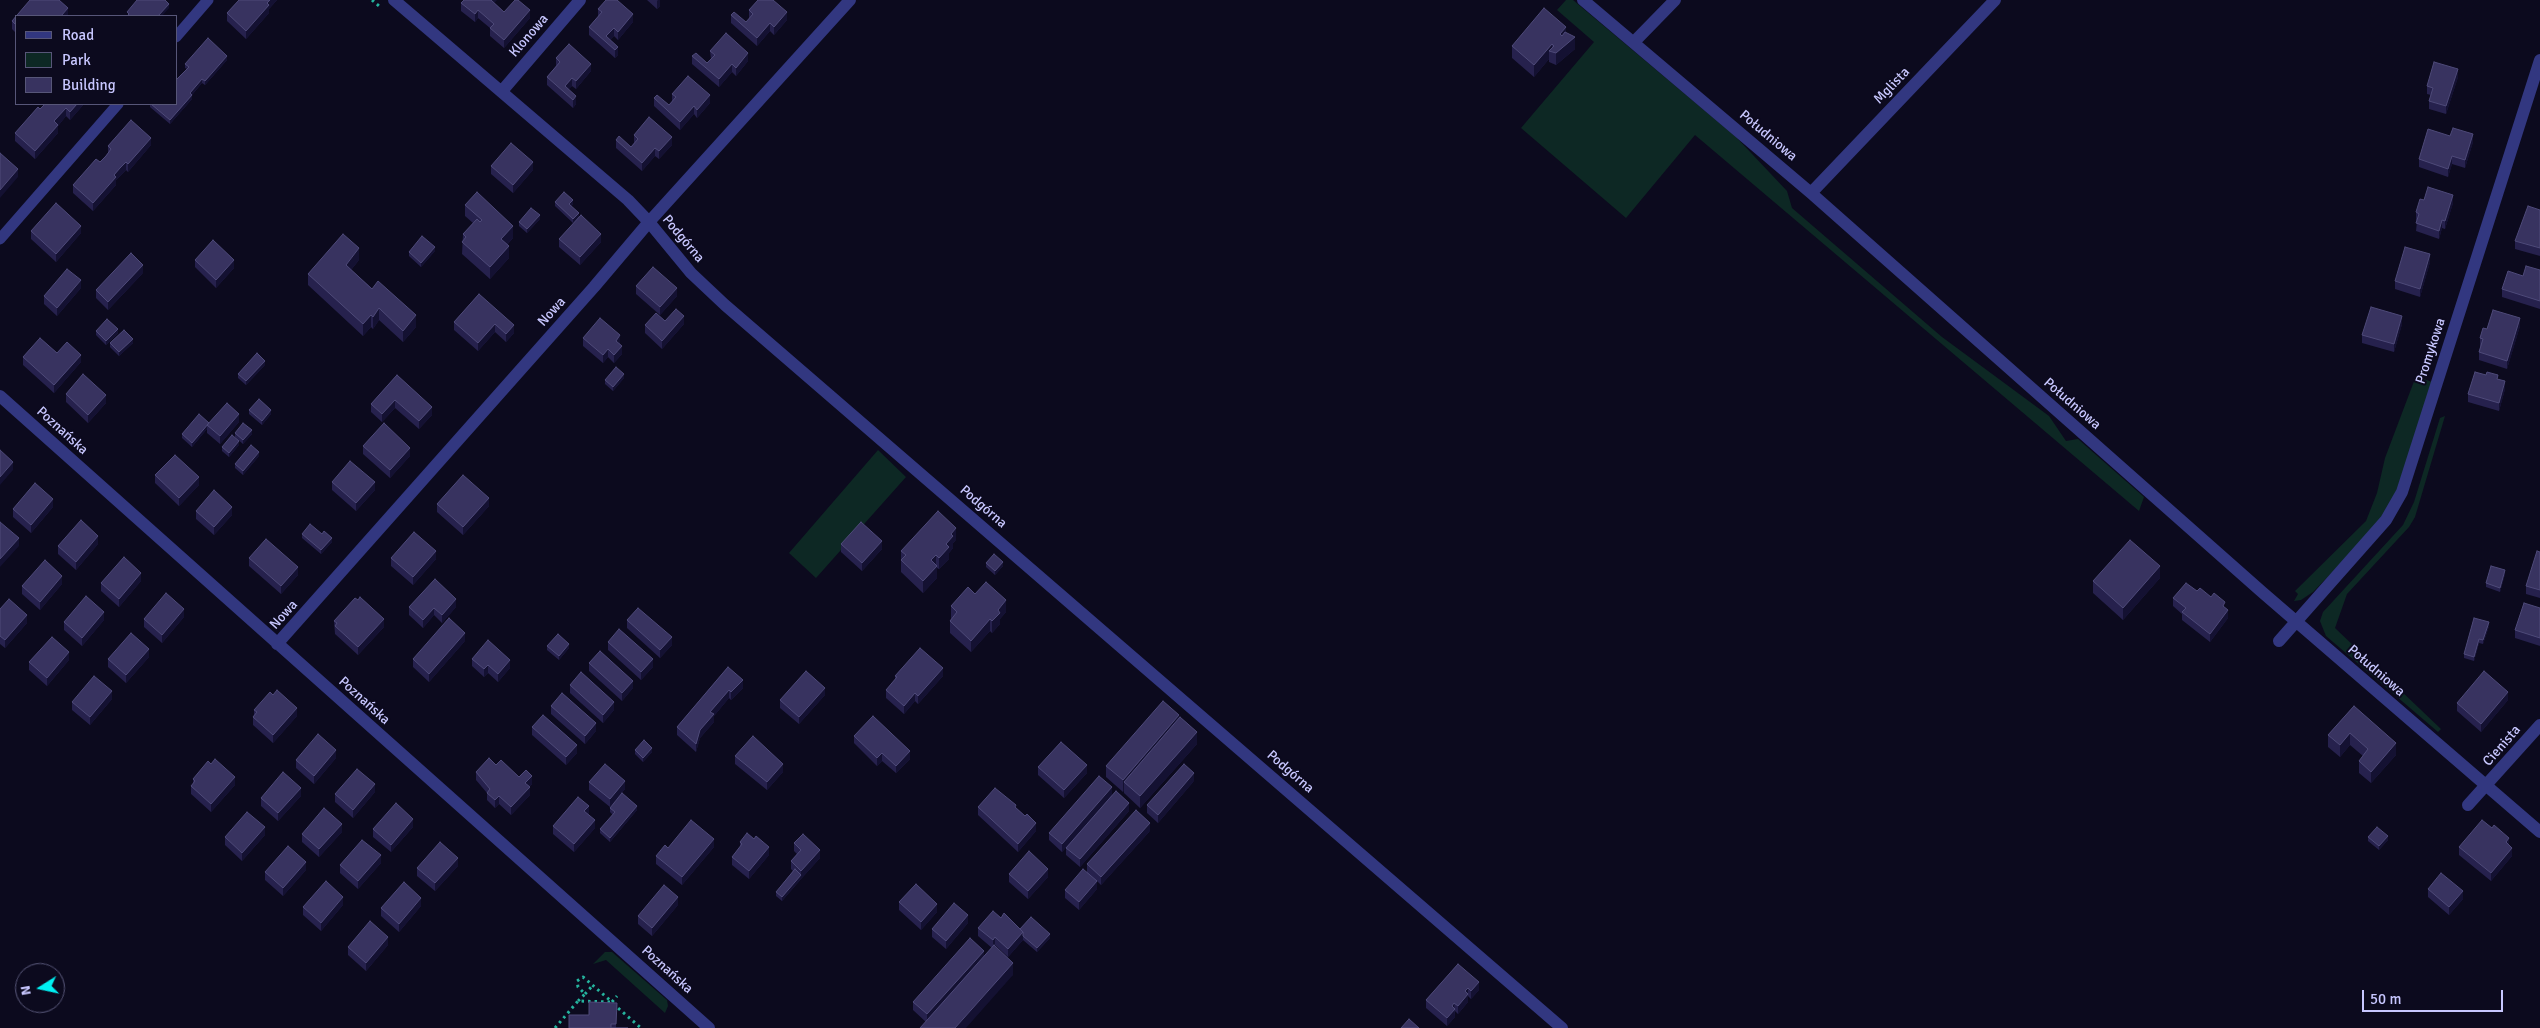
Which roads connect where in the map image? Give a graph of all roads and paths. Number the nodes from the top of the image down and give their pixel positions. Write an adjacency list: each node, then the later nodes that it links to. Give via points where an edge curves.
1 (208, 0): 8 (lane)
2 (394, 0): 11 (street, Podgórna)
3 (580, 0): 11 (street, Klonowa)
4 (850, 0): 14 (street, Nowa)
5 (1583, 0): 9 (street, Południowa)
6 (1675, 0): 9 (street)
7 (1995, 0): 13 (street, Mglista)
8 (178, 35)
9 (1634, 42): 13 (street, Południowa)
10 (2540, 60): 17 (street, Promykowa, via 2402,492 2386,520)
11 (502, 91): 14 (street, Podgórna)
12 (117, 105): 15 (lane)
13 (1811, 193): 17 (street, Południowa)
14 (649, 222): 19 (street, Nowa); 32 (street, Podgórna, via 690,273 725,305)
15 (0, 239)
16 (0, 396): 19 (street, Poznańska)
17 (2296, 620): 18 (street, Promykowa); 21 (street, Południowa)
18 (2279, 641)
19 (277, 644): 31 (street, Poznańska)
20 (2540, 725): 21 (street, Cienista)
21 (2487, 786): 22 (street, Cienista); 23 (street, Południowa)
22 (2468, 805)
23 (2540, 832)
24 (593, 985): 25 (path); 25 (path, via 585,977 579,978 577,986); 28 (path)
25 (585, 994): 27 (path)
26 (617, 996): 28 (path)
27 (578, 1001): 28 (path); 29 (path)
28 (612, 1002): 30 (path)
29 (554, 1028)
30 (641, 1028)
31 (709, 1028)
32 (1562, 1028)

